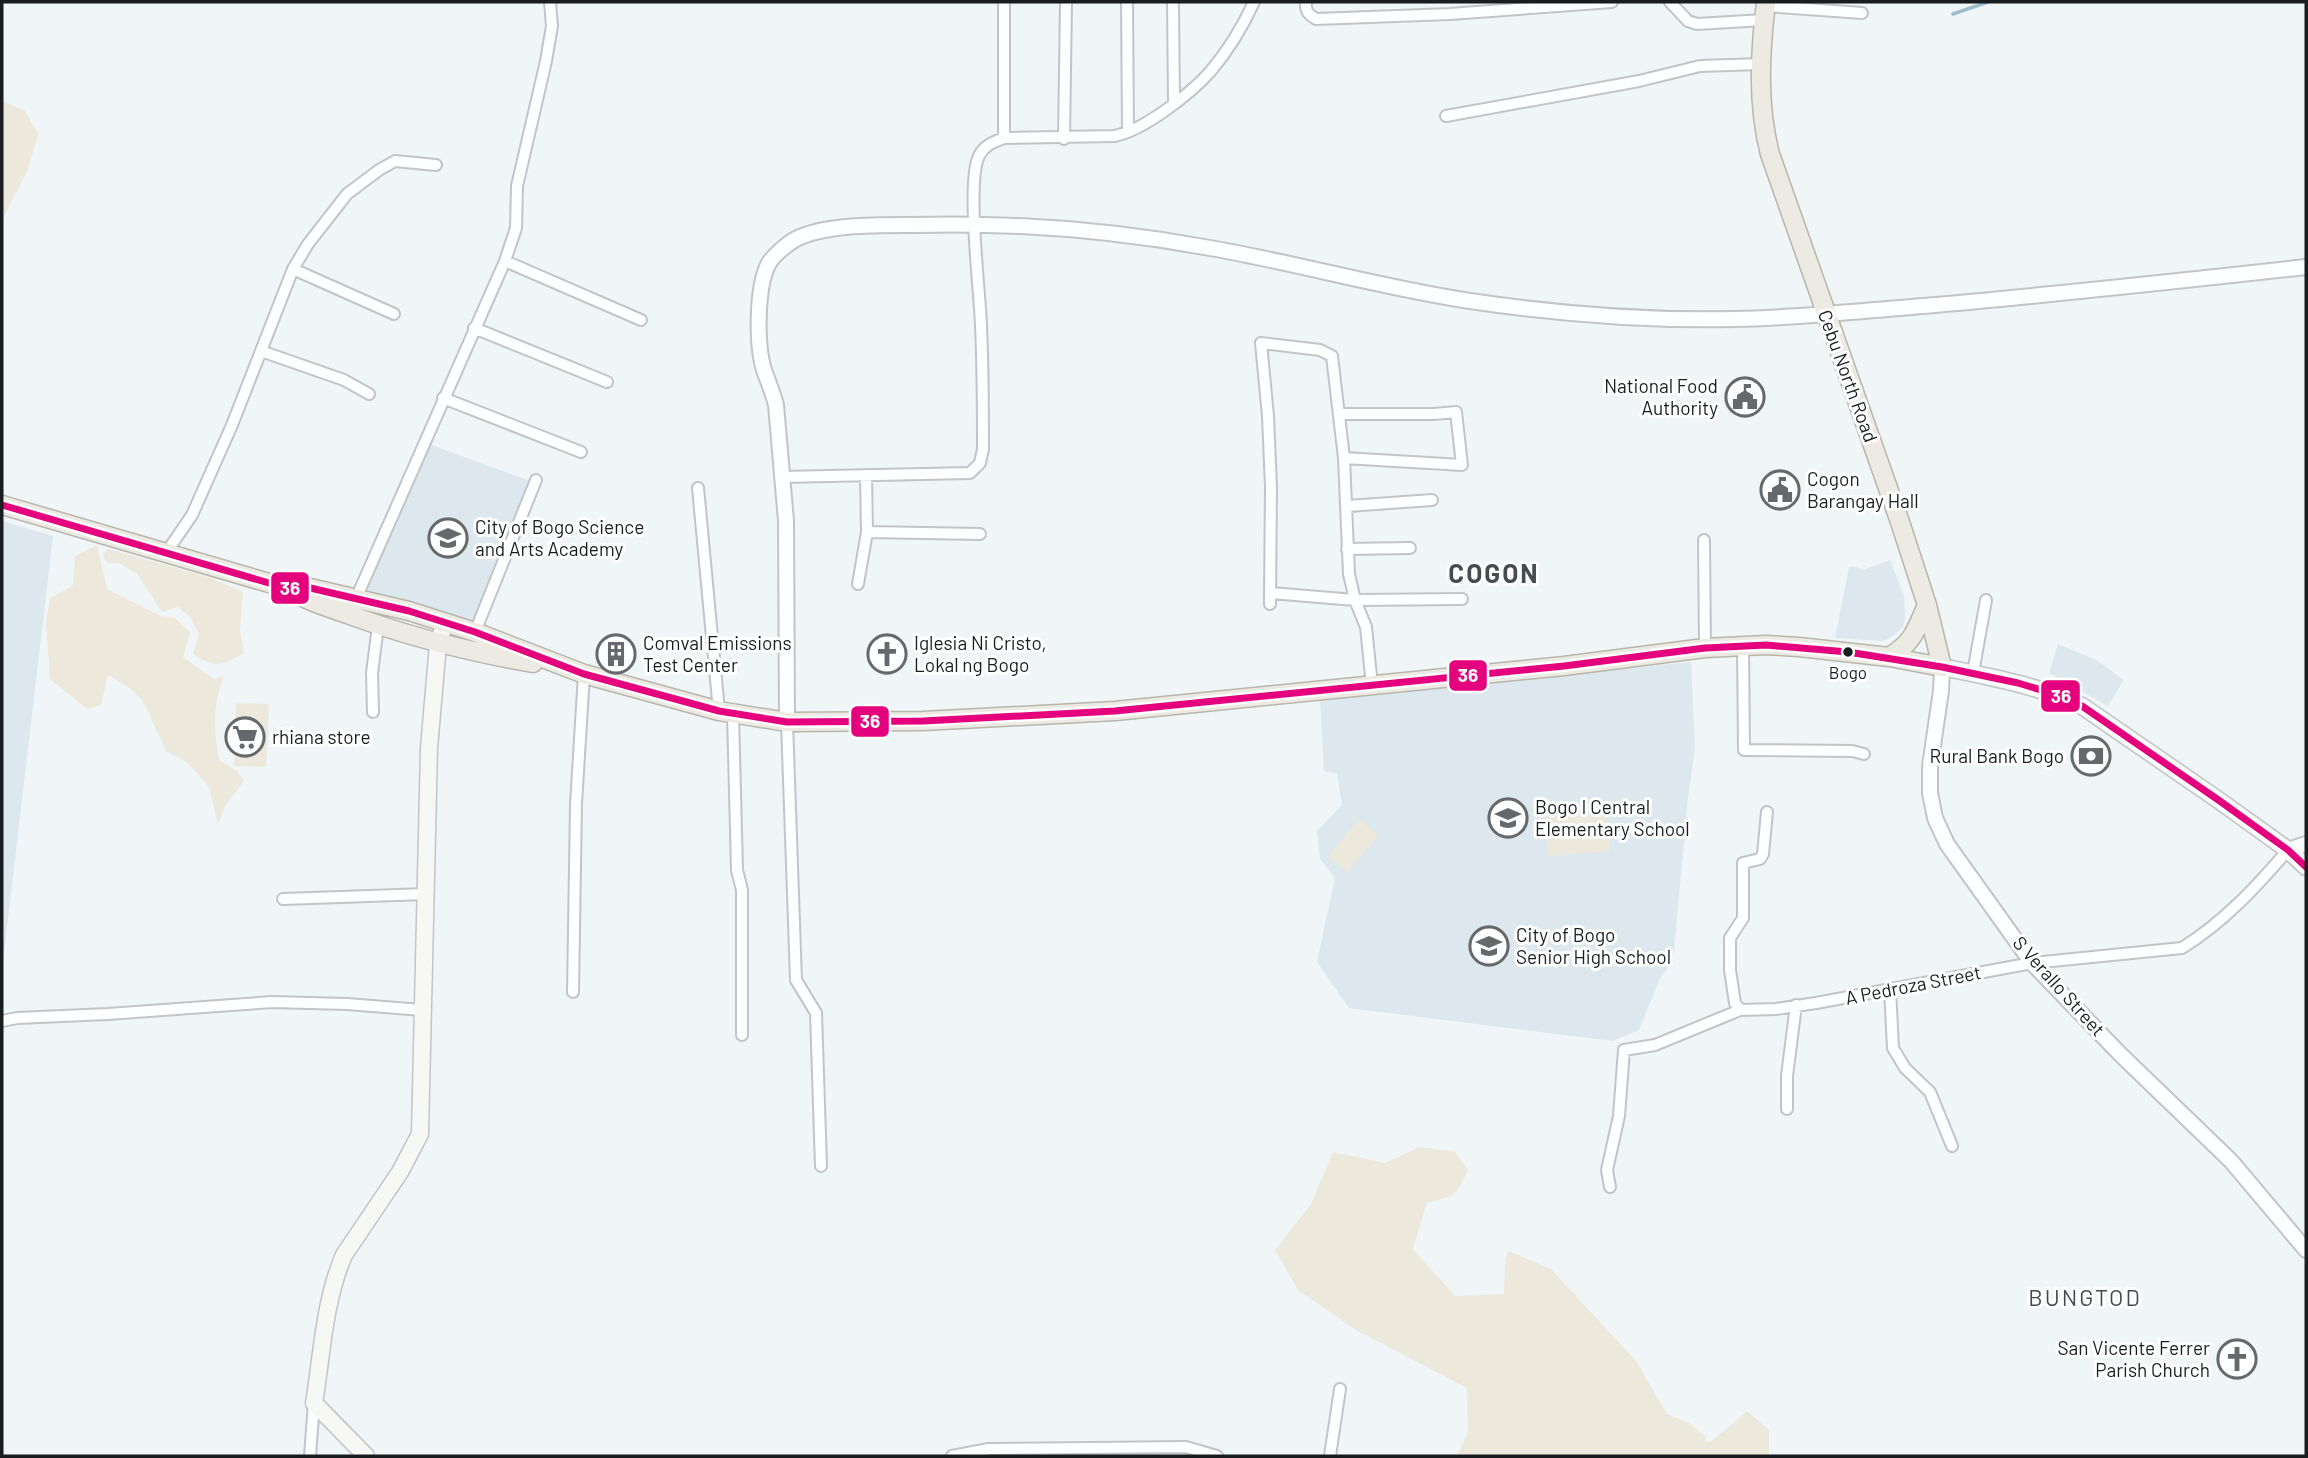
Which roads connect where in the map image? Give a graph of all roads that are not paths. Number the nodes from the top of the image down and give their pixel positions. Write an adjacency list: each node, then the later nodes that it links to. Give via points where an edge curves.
1 (550, 2): 20 (street, via 552,26 546,61 517,186 516,228)
2 (1004, 2): 16 (street)
3 (1066, 2): 17 (street)
4 (1128, 2): 15 (street)
5 (1173, 2): 13 (street)
6 (1254, 2): 13 (street, via 1212,70)
7 (1306, 2): 8 (street, via 1316,19)
8 (1612, 2)
9 (1670, 2): 10 (street, via 1697,24)
10 (1765, 9): 11 (street); 12 (highway, Cebu North Road)
11 (1862, 13)
12 (1760, 64): 14 (street, via 1700,66); 23 (highway, Cebu North Road, via 1767,145)
13 (1174, 102): 15 (street)
14 (1446, 116)
15 (1128, 132): 17 (street)
16 (1004, 138): 17 (street); 19 (street, via 979,155 974,170)
17 (1064, 139)
18 (436, 165): 22 (street, via 395,161 379,170 347,194)
19 (975, 223): 23 (street, via 1065,227 1208,247 1465,300 1557,313 1736,319); 34 (street, via 981,325 980,463 970,473); 35 (street, via 820,232 797,238 769,263 762,284 760,346 776,405)
20 (505, 261): 25 (street); 26 (street)
21 (2306, 267): 23 (street)
22 (293, 269): 24 (street); 27 (street)
23 (1826, 313): 53 (highway, Cebu North Road)
24 (394, 314)
25 (640, 320)
26 (474, 328): 28 (street); 30 (street)
27 (261, 351): 29 (street, via 344,380); 46 (street, via 192,515)
28 (607, 382)
29 (369, 394)
30 (443, 398): 32 (street); 49 (street)
31 (1339, 414): 33 (street); 33 (street, via 1456,412 1462,465); 51 (street, via 1332,356 1320,350 1261,344 1271,487 1271,599)
32 (581, 452)
33 (1344, 458): 40 (street)
34 (866, 475): 35 (street); 41 (street)
35 (782, 477): 70 (street)
36 (536, 480): 58 (street)
37 (698, 488): 69 (street)
38 (1432, 500): 40 (street)
39 (2, 505): 46 (highway)
40 (1348, 506): 45 (street)
41 (867, 532): 42 (street); 47 (street)
42 (980, 534)
43 (1704, 540): 62 (street)
44 (1410, 548): 45 (street)
45 (1347, 549): 51 (street)
46 (166, 553): 48 (highway)
47 (858, 584)
48 (286, 588): 49 (highway, via 306,587); 55 (highway, via 302,599)
49 (355, 597): 54 (highway); 55 (street)
50 (1462, 599): 51 (street)
51 (1355, 600): 67 (street, via 1366,627)
52 (1986, 600): 66 (street)
53 (1927, 605): 63 (highway, via 1913,638); 64 (highway, Cebu North Road)
54 (419, 614): 56 (highway); 59 (highway)
55 (351, 616): 57 (highway)
56 (445, 622): 58 (highway); 60 (main road)
57 (378, 626): 59 (highway); 68 (street)
58 (475, 632): 65 (highway)
59 (411, 636): 60 (highway)
60 (438, 644): 65 (highway); 76 (main road, via 429,748)
61 (1743, 646): 62 (highway); 63 (highway); 71 (street, via 1744,750)
62 (1705, 648): 67 (highway)
63 (1889, 657): 64 (highway)
64 (1942, 667): 66 (main road); 78 (street, S Verallo Street, via 1930,766 1935,818 1947,844)
65 (577, 672): 69 (highway); 80 (street)
66 (1973, 673): 74 (main road, via 2082,706)
67 (1371, 686): 70 (highway, via 1101,712 923,722)
68 (373, 712)
69 (726, 713): 70 (highway); 85 (street, via 742,890)
70 (787, 722): 88 (street, via 796,980 816,1013)
71 (1864, 754)
72 (1767, 812): 83 (street, via 1763,853 1760,859 1743,863 1743,918 1730,938 1730,970)
73 (2306, 844): 74 (street)
74 (2288, 850): 75 (main road); 78 (street, A Pedroza Street, via 2243,901 2182,948)
75 (2306, 867)
76 (426, 894): 77 (street); 82 (main road)
77 (283, 899)
78 (2032, 963): 79 (street, A Pedroza Street); 90 (street, S Verallo Street, via 2231,1161)
79 (1889, 989): 81 (street, A Pedroza Street); 87 (street, via 1893,1048 1905,1068 1930,1091)
80 (572, 992)
81 (1796, 1005): 83 (street, A Pedroza Street); 86 (street)
82 (422, 1010): 84 (street, via 272,1002); 92 (main road, via 420,1134 337,1270)
83 (1740, 1010): 89 (street, A Pedroza Street, via 1655,1045 1624,1050 1619,1116 1607,1170)
84 (2, 1021)
85 (742, 1035)
86 (1787, 1109)
87 (1952, 1146)
88 (821, 1166)
89 (1609, 1187)
90 (2305, 1247)
91 (1340, 1389): 97 (street)
92 (314, 1404): 93 (street); 94 (main road)
93 (310, 1456)
94 (366, 1456)
95 (952, 1456): 96 (street, via 989,1450 1186,1447)
96 (1217, 1456)
97 (1330, 1456)

